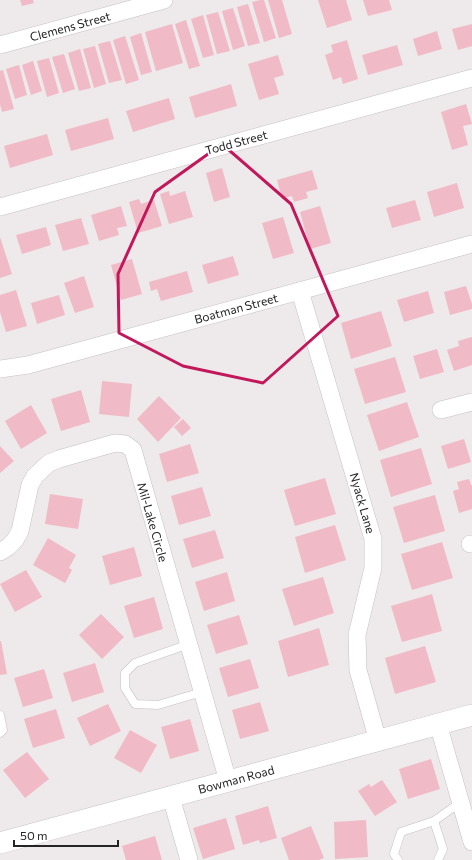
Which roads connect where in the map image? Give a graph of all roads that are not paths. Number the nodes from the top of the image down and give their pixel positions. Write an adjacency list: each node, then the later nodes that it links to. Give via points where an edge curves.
1 (164, 0): 2 (street, Clemens Street)
2 (0, 45)
3 (472, 78): 4 (street, Todd Street)
4 (0, 207)
5 (472, 244): 6 (street, Boatman Street)
6 (300, 291): 7 (street, Boatman Street, via 28,365); 17 (street, Nyack Lane, via 373,539 373,568 357,635 358,670)
7 (0, 369)
8 (472, 402): 9 (street)
9 (441, 410)
10 (0, 552): 11 (street, Mil-Lake Circle, via 8,548 20,531 30,485 35,476 49,463 115,443 125,444 133,450)
11 (189, 644): 12 (street, Mil-Lake Circle); 12 (lane, via 135,663 125,673 125,688 135,704 158,705)
12 (202, 692): 18 (street, Mil-Lake Circle)
13 (0, 715): 16 (lane)
14 (472, 715): 15 (street, Bowman Road)
15 (438, 724): 17 (street, Bowman Road); 20 (street)
16 (0, 734)
17 (378, 741): 18 (street, Bowman Road)
18 (228, 781): 19 (street, Bowman Road)
19 (171, 797): 23 (street, Bowman Road); 24 (street)
20 (461, 802): 21 (lane); 22 (street)
21 (434, 821): 25 (lane, via 401,832 394,854); 26 (lane, via 443,850)
22 (472, 842)
23 (0, 843)
24 (189, 860)
25 (398, 860)
26 (438, 860)

